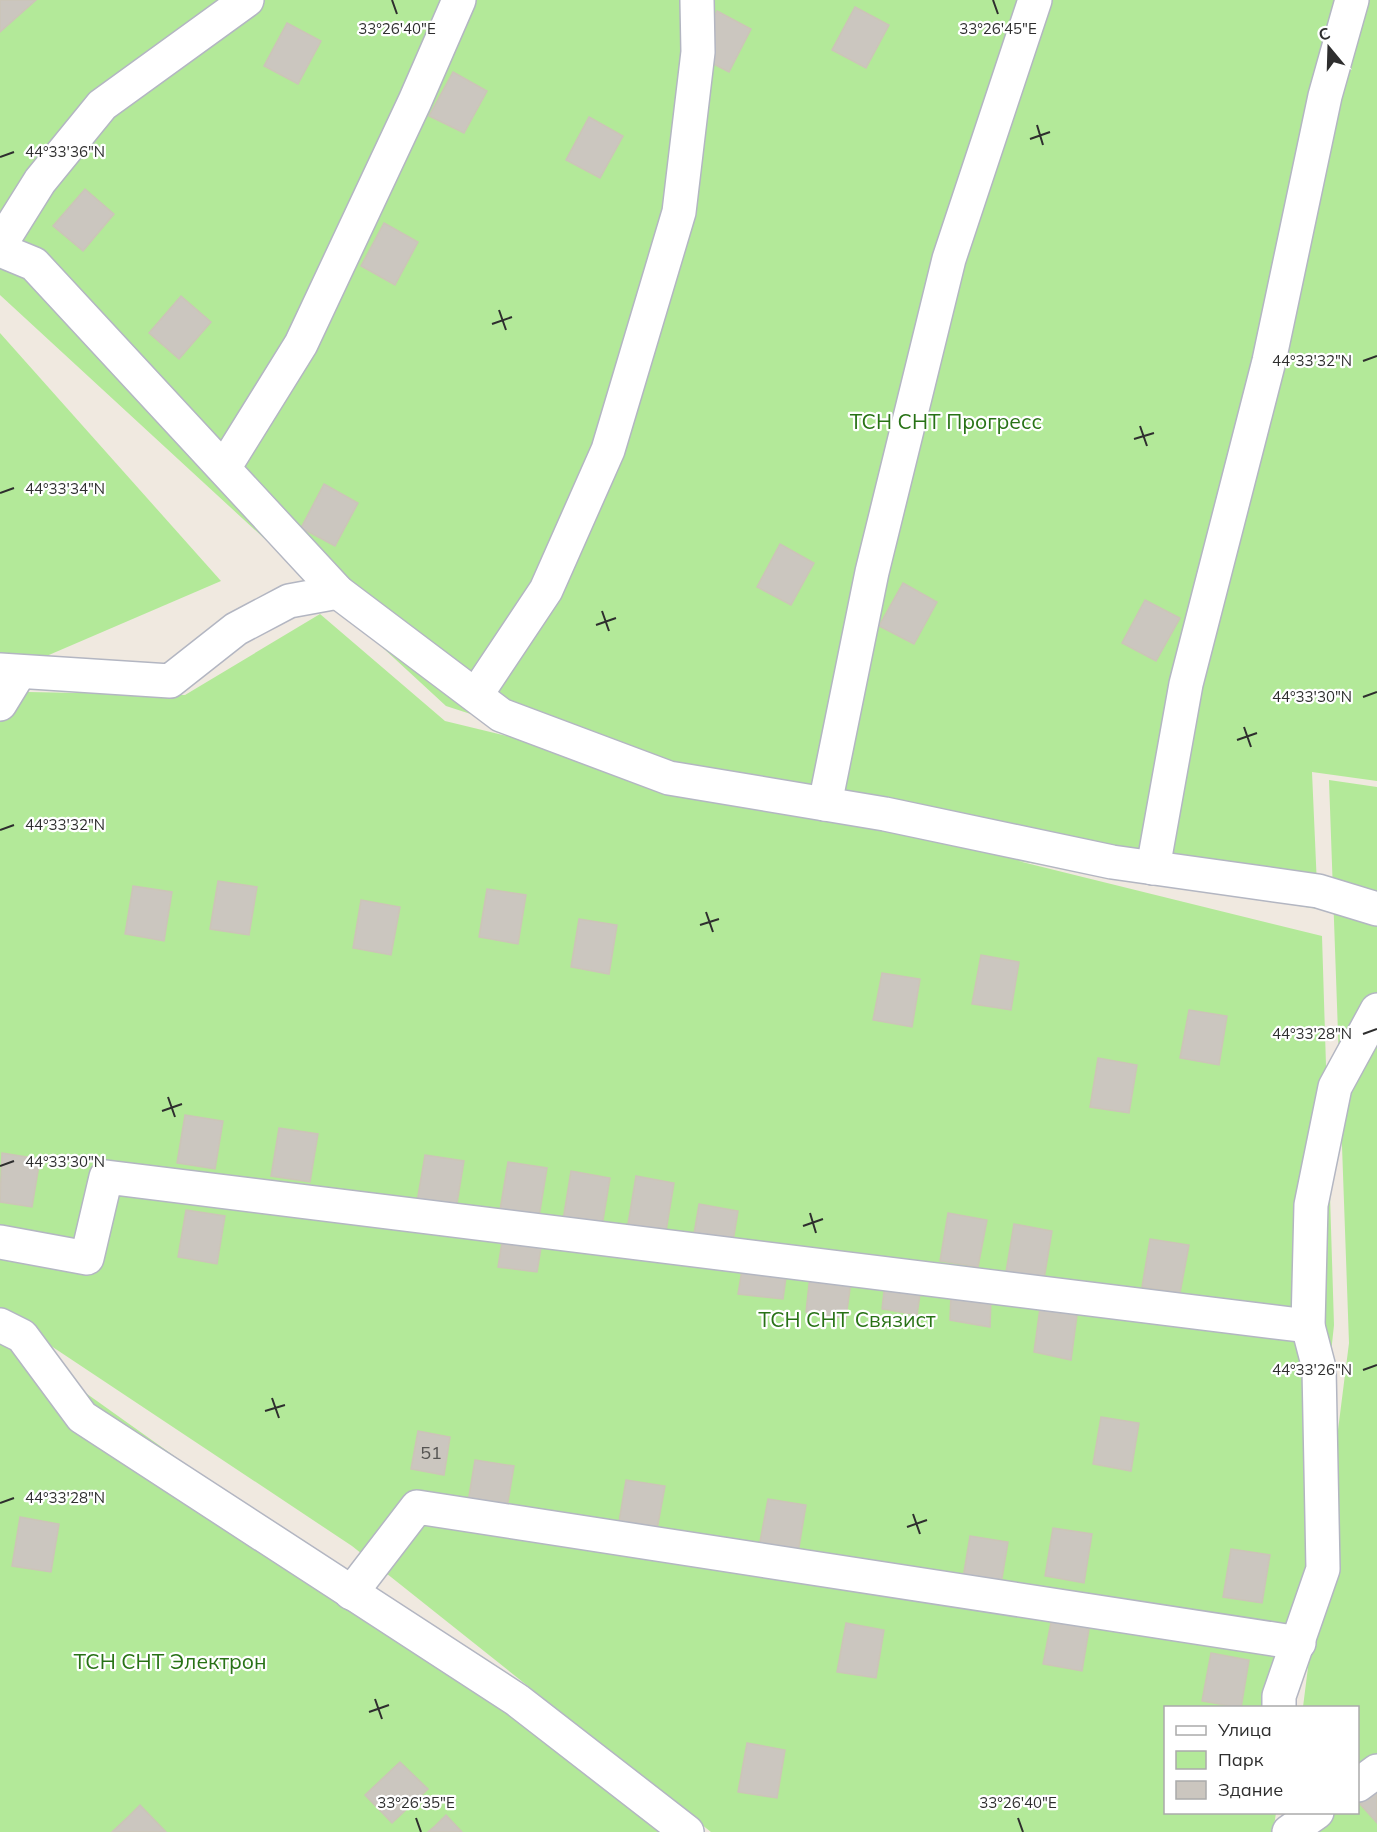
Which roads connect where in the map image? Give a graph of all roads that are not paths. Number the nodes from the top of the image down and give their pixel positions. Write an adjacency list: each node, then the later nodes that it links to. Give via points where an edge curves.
1 (247, 0): 6 (lane, via 102,105 40,181)
2 (459, 0): 7 (lane, via 301,344)
3 (697, 0): 10 (lane, via 698,52 680,212 608,450 546,590)
4 (1035, 0): 12 (lane, via 950,259 872,572)
5 (1352, 0): 13 (lane, via 1325,96 1269,361 1186,684)
6 (0, 248): 7 (lane, via 34,264)
7 (224, 468): 8 (lane)
8 (338, 591): 9 (lane, via 289,601 236,629 170,681); 10 (lane)
9 (9, 672): 11 (lane)
10 (476, 695): 12 (lane, via 501,715 669,778)
11 (0, 704)
12 (825, 804): 13 (lane)
13 (1153, 868): 14 (lane, via 1318,891)
14 (1377, 909)
15 (1377, 1010): 18 (lane, via 1335,1087 1311,1205)
16 (0, 1242): 18 (lane, via 87,1258 106,1177)
17 (0, 1325): 19 (lane, via 22,1336 82,1417)
18 (1308, 1326): 20 (lane, via 1319,1368 1323,1569)
19 (351, 1593): 20 (lane, via 417,1507); 26 (lane, via 517,1700)
20 (1299, 1643): 21 (lane)
21 (1279, 1706)
22 (1377, 1771): 23 (lane)
23 (1359, 1784)
24 (1271, 1814): 27 (lane)
25 (1314, 1814): 28 (lane)
26 (687, 1832)
27 (1269, 1832)
28 (1289, 1832)

